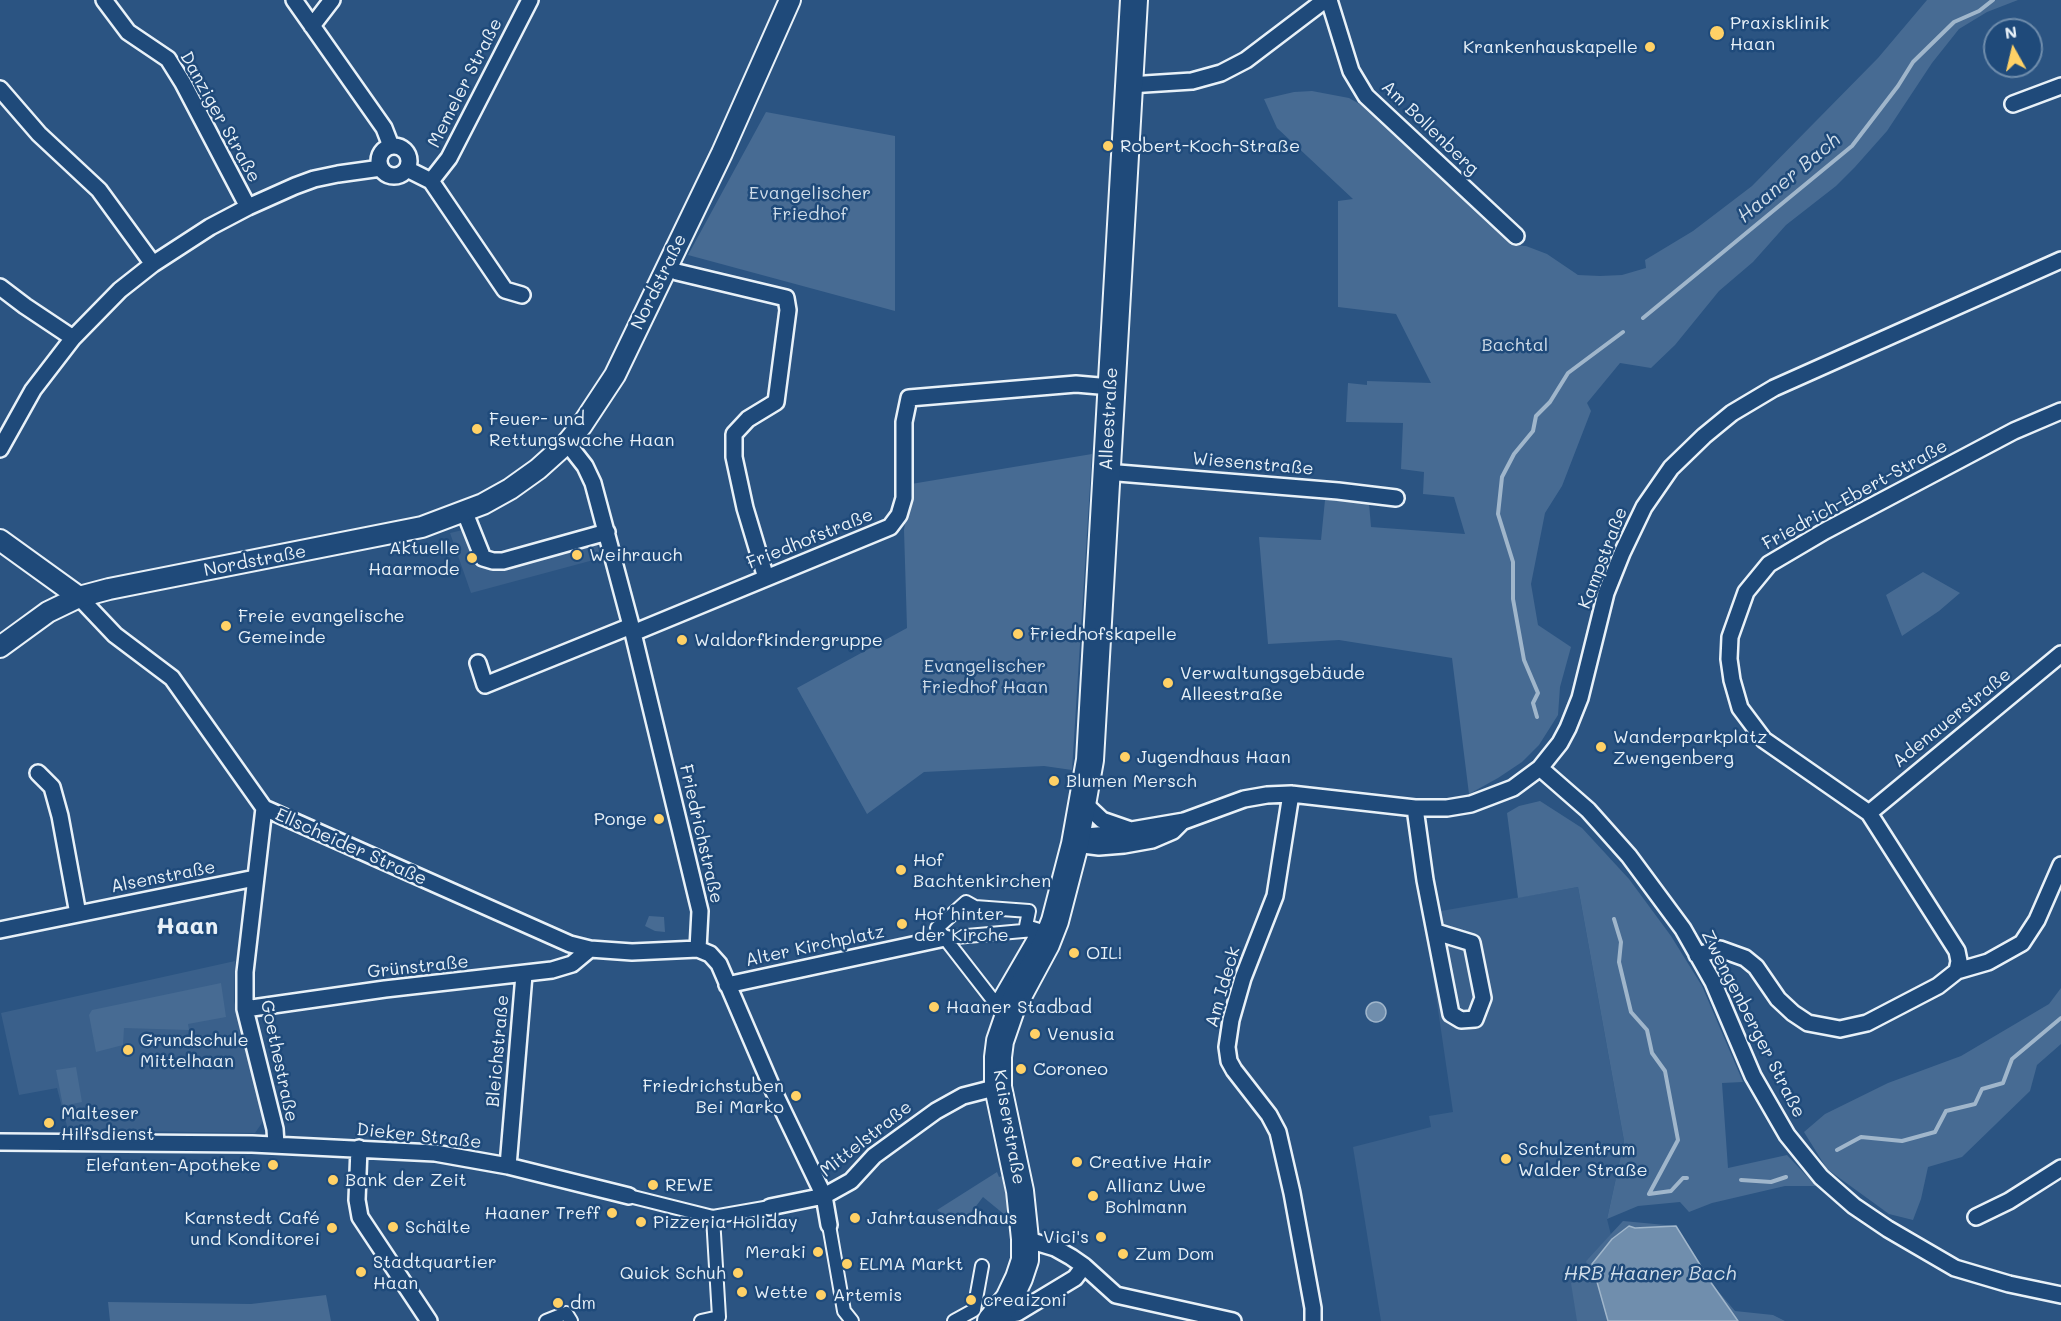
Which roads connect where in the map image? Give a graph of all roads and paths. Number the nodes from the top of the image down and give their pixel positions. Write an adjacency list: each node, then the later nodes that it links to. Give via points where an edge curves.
1 (104, 0): 17 (street, Danziger Straße, via 128,32 168,59)
2 (294, 0): 8 (street)
3 (332, 0): 8 (street)
4 (530, 0): 16 (street, Memeler Straße, via 449,158)
5 (790, 0): 21 (street, Nordstraße, via 722,153)
6 (1134, 0): 9 (main road, Alleestraße)
7 (1327, 0): 9 (street, via 1246,60 1221,73 1192,81); 18 (street, Am Bollenberg, via 1351,71 1366,96)
8 (312, 26): 13 (street, via 384,128)
9 (1129, 85): 25 (main road, Alleestraße)
10 (2061, 86): 12 (street)
11 (0, 89): 20 (street, via 39,134 99,190)
12 (2013, 104)
13 (391, 146): 14 (street, via 380,156); 15 (street, via 405,151)
14 (381, 168): 15 (street, via 393,176); 17 (street, via 314,179)
15 (406, 169): 16 (street)
16 (431, 181): 23 (street, via 505,290)
17 (248, 207): 20 (street)
18 (1516, 236)
19 (2061, 260): 40 (street, Kampstraße, via 1773,388 1732,413 1671,468 1644,507 1618,562 1606,593 1574,716 1560,743)
20 (153, 264): 24 (street, via 120,290)
21 (666, 266): 27 (street, Nordstraße, via 611,382); 34 (street, via 677,272 786,297 788,310 776,402 748,419 734,434 734,457)
22 (0, 287): 24 (street)
23 (522, 295)
24 (73, 338): 28 (street, via 33,390)
25 (1111, 387): 29 (main road, Alleestraße); 34 (street, Friedhofstraße, via 1076,384 909,398 904,422 904,498 890,527)
26 (2061, 411): 46 (street, Friedrich-Ebert-Straße, via 2014,431 1825,531 1769,564 1746,591 1732,630 1729,659 1740,708 1764,740)
27 (567, 443): 31 (street, Nordstraße, via 519,483); 32 (street, Friedrichstraße, via 593,483)
28 (0, 449)
29 (1106, 472): 30 (street, Wiesenstraße); 43 (main road, Alleestraße, via 1093,720)
30 (1396, 498)
31 (465, 513): 32 (street, via 483,558 493,561); 35 (street, Nordstraße, via 422,527)
32 (607, 532): 36 (street, Friedrichstraße)
33 (0, 540): 35 (street, Ellscheider Straße)
34 (766, 578): 36 (street, Friedhofstraße)
35 (79, 597): 37 (street, Nordstraße, via 48,612); 44 (street, Ellscheider Straße, via 115,635 172,678)
36 (632, 629): 39 (street, Friedhofstraße, via 485,685); 58 (street, Friedrichstraße, via 700,911)
37 (0, 647)
38 (2061, 654): 46 (street, Adenauerstraße)
39 (478, 663)
40 (1540, 768): 45 (street, Kampstraße, via 1513,788 1471,804); 59 (street, Zwengenberger Straße, via 1588,810 1629,856 1683,929)
41 (38, 773): 52 (street, via 52,788 60,816)
42 (1291, 794): 45 (street, Kampstraße); 47 (street, Kampstraße, via 1244,799); 89 (street, Am Ideck, via 1275,896 1244,978 1227,1047 1234,1070 1269,1114 1278,1132)
43 (1083, 802): 48 (street, Kampstraße, via 1102,820); 49 (main road, Alleestraße)
44 (264, 808): 51 (street, Goethestraße); 57 (street, Ellscheider Straße, via 570,944)
45 (1415, 808): 55 (street)
46 (1869, 813): 60 (street, Friedrich-Ebert-Straße, via 1957,951)
47 (1184, 821): 48 (street, Kampstraße); 49 (street, Kampstraße, via 1152,840 1124,845 1099,847)
48 (1128, 829): 49 (street, Kampstraße)
49 (1075, 840): 53 (main road, Kaiserstraße)
50 (2061, 865): 60 (street, via 2037,920 2022,943 1988,962)
51 (255, 878): 52 (street, Alsenstraße); 63 (street, Goethestraße)
52 (78, 914): 54 (street, Alsenstraße)
53 (1045, 929): 56 (street); 56 (street, via 1026,926 1029,911 975,907 966,902 937,928); 56 (street, via 996,1004); 64 (main road, Kaiserstraße, via 1004,1026)
54 (0, 930)
55 (1436, 932): 55 (street, via 1451,1014 1461,1020 1475,1019 1483,998 1472,942)
56 (945, 938): 62 (street, Alter Kirchplatz)
57 (590, 949): 58 (street, Ellscheider Straße); 61 (street, Grünstraße, via 572,964)
58 (698, 949): 62 (street, via 719,964)
59 (1697, 955): 60 (street, via 1720,949 1745,958 1793,1013 1808,1023 1840,1029 1867,1023 1938,986); 79 (street, Zwengenberger Straße, via 1713,982 1753,1076 1787,1135 1821,1177 1854,1206 1955,1268)
60 (1957, 971)
61 (524, 975): 63 (street, Grünstraße); 68 (street, Bleichstraße)
62 (727, 985): 71 (street)
63 (245, 1009): 66 (street, Goethestraße)
64 (998, 1087): 71 (street, Mittelstraße, via 963,1096 936,1110 874,1156 851,1181); 76 (main road, Kaiserstraße, via 1020,1191)
65 (0, 1142): 66 (street, Dieker Straße)
66 (276, 1144): 67 (street, Dieker Straße)
67 (360, 1148): 68 (street, Dieker Straße, via 435,1153); 82 (street, via 360,1217)
68 (508, 1166): 70 (street, Dieker Straße)
69 (2061, 1168): 73 (street, via 2009,1201)
70 (629, 1196): 74 (street, Dieker Straße)
71 (824, 1196): 72 (street, Dieker Straße); 75 (street)
72 (770, 1208): 74 (street, Dieker Straße)
73 (1976, 1216)
74 (713, 1217): 80 (street)
75 (830, 1225): 86 (street, via 844,1311)
76 (1025, 1239): 78 (street, via 1055,1248); 81 (main road, Kaiserstraße, via 1025,1260 1019,1278)
77 (982, 1266): 87 (street, via 974,1310)
78 (1084, 1266): 81 (street, Kaiserstraße, via 1075,1278 1017,1313); 88 (street, via 1116,1295)
79 (2061, 1295)
80 (721, 1319): 85 (street)
81 (993, 1319)
82 (429, 1321)
83 (546, 1321): 84 (street, via 566,1313)
84 (571, 1321)
85 (701, 1321)
86 (852, 1321)
87 (954, 1321)
88 (1233, 1321)
89 (1313, 1321)

